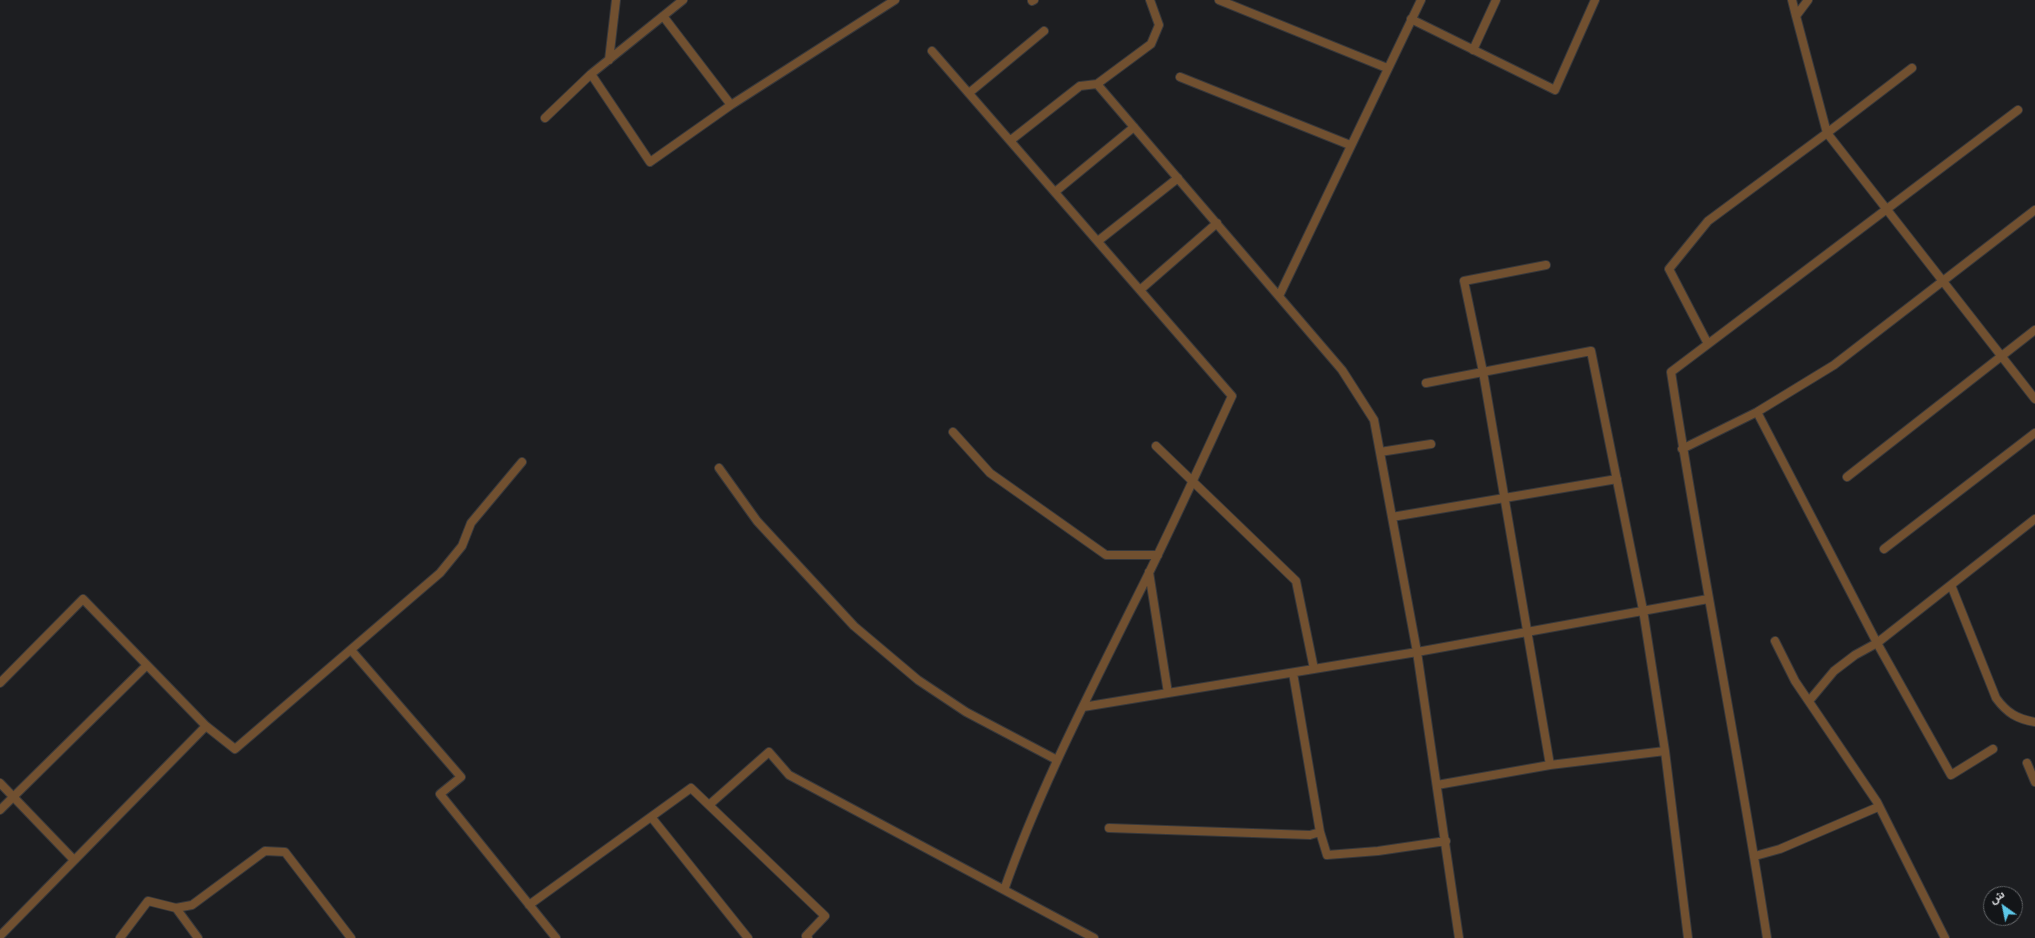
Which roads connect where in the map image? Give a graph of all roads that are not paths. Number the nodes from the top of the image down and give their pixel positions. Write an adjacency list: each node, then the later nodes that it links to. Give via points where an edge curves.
1 (616, 0): 17 (street)
2 (683, 0): 11 (street)
3 (895, 0): 24 (street)
4 (1150, 0): 22 (street, via 1159,25 1151,44)
5 (1219, 0): 18 (street)
6 (1421, 0): 13 (street)
7 (1496, 0): 15 (street)
8 (1596, 0): 15 (street, via 1554,90)
9 (1792, 0): 12 (street)
10 (1808, 0): 12 (street)
11 (663, 16): 17 (street); 24 (street)
12 (1796, 16): 28 (street)
13 (1411, 19): 15 (street); 18 (street)
14 (1044, 31): 23 (street)
15 (1473, 50)
16 (932, 51): 23 (street)
17 (609, 60): 20 (street)
18 (1387, 68): 30 (street)
19 (1912, 68): 28 (street)
20 (591, 74): 24 (street, via 650,162); 26 (street)
21 (1180, 78): 30 (street)
22 (1097, 84): 27 (street); 29 (street, via 1080,86)
23 (969, 93): 29 (street)
24 (731, 105)
25 (2018, 110): 33 (street)
26 (545, 118)
27 (1134, 127): 31 (street); 32 (street)
28 (1827, 133): 33 (street); 42 (street, via 1708,221 1669,269)
29 (1011, 140): 32 (street)
30 (1350, 145): 40 (street)
31 (1178, 178): 35 (street); 36 (street)
32 (1055, 192): 36 (street)
33 (1887, 210): 38 (street); 42 (street)
34 (2035, 210): 38 (street)
35 (1216, 223): 39 (street); 40 (street)
36 (1098, 241): 39 (street)
37 (1546, 265): 44 (street, via 1464,281)
38 (1944, 282): 43 (street); 47 (street, via 1834,365)
39 (1140, 290): 58 (street, via 1232,396)
40 (1279, 296): 53 (street, via 1342,370 1374,420)
41 (2035, 330): 43 (street)
42 (1708, 344): 52 (street, via 1671,372)
43 (2001, 356): 46 (street); 56 (street)
44 (1483, 372): 45 (street); 57 (street, via 1591,351); 59 (street)
45 (1426, 383)
46 (2035, 400)
47 (1757, 412): 52 (street); 70 (street)
48 (953, 432): 63 (street, via 990,473 1106,555)
49 (2035, 433): 62 (street)
50 (1430, 444): 53 (street)
51 (1156, 446): 58 (street)
52 (1682, 449): 66 (street)
53 (1380, 452): 60 (street)
54 (522, 462): 71 (street, via 471,523 462,546 440,573)
55 (719, 468): 84 (street, via 757,521 854,626 918,680 966,712)
56 (1848, 477)
57 (1617, 479): 59 (street); 67 (street)
58 (1193, 481): 63 (street); 74 (street, via 1296,580)
59 (1505, 498): 60 (street); 68 (street)
60 (1392, 517): 72 (street)
61 (2035, 519): 65 (street)
62 (1884, 549)
63 (1158, 555): 64 (street)
64 (1149, 572): 77 (street); 79 (street)
65 (1951, 585): 70 (street); 80 (street, via 1996,698 2015,716)
66 (1708, 599): 67 (street); 98 (street)
67 (1643, 610): 68 (street); 83 (street)
68 (1529, 632): 72 (street); 86 (street)
69 (1776, 641): 78 (street, via 1795,681)
70 (1877, 643): 78 (street, via 1834,671); 82 (street, via 1951,775)
71 (351, 650): 81 (street, via 235,749); 101 (street, via 461,777 440,794)
72 (1417, 652): 74 (street); 89 (street)
73 (147, 665): 76 (street, via 83,599); 81 (street); 90 (street)
74 (1314, 669): 75 (street)
75 (1293, 673): 77 (street); 96 (street)
76 (0, 683)
77 (1168, 693): 79 (street)
78 (1809, 701): 92 (street)
79 (1083, 707): 84 (street)
80 (2035, 722)
81 (206, 726): 99 (street)
82 (1993, 749)
83 (1665, 751): 86 (street); 112 (street)
84 (1057, 760): 100 (street)
85 (2027, 763): 87 (street)
86 (1550, 765): 89 (street)
87 (2035, 782)
88 (0, 783): 90 (street)
89 (1437, 785): 97 (street)
90 (14, 798): 93 (street); 99 (street)
91 (709, 805): 94 (street, via 691,788); 100 (street, via 769,752 789,775); 109 (street, via 825,916 806,936)
92 (1878, 807): 98 (street, via 1780,849); 114 (street)
93 (0, 810)
94 (652, 818): 101 (street); 108 (street)
95 (1109, 828): 96 (street, via 1310,835)
96 (1320, 832): 97 (street, via 1327,855)
97 (1446, 841): 111 (street)
98 (1754, 856): 113 (street)
99 (74, 860): 103 (street)
100 (1004, 890): 110 (street)
101 (529, 905): 107 (street)
102 (176, 908): 104 (street, via 148,901); 105 (street); 106 (street, via 192,906 265,851 285,852)
103 (0, 936)
104 (120, 938)
105 (198, 938)
106 (350, 938)
107 (556, 938)
108 (748, 938)
109 (808, 938)
110 (1094, 938)
111 (1459, 938)
112 (1688, 938)
113 (1767, 938)
114 (1945, 938)

